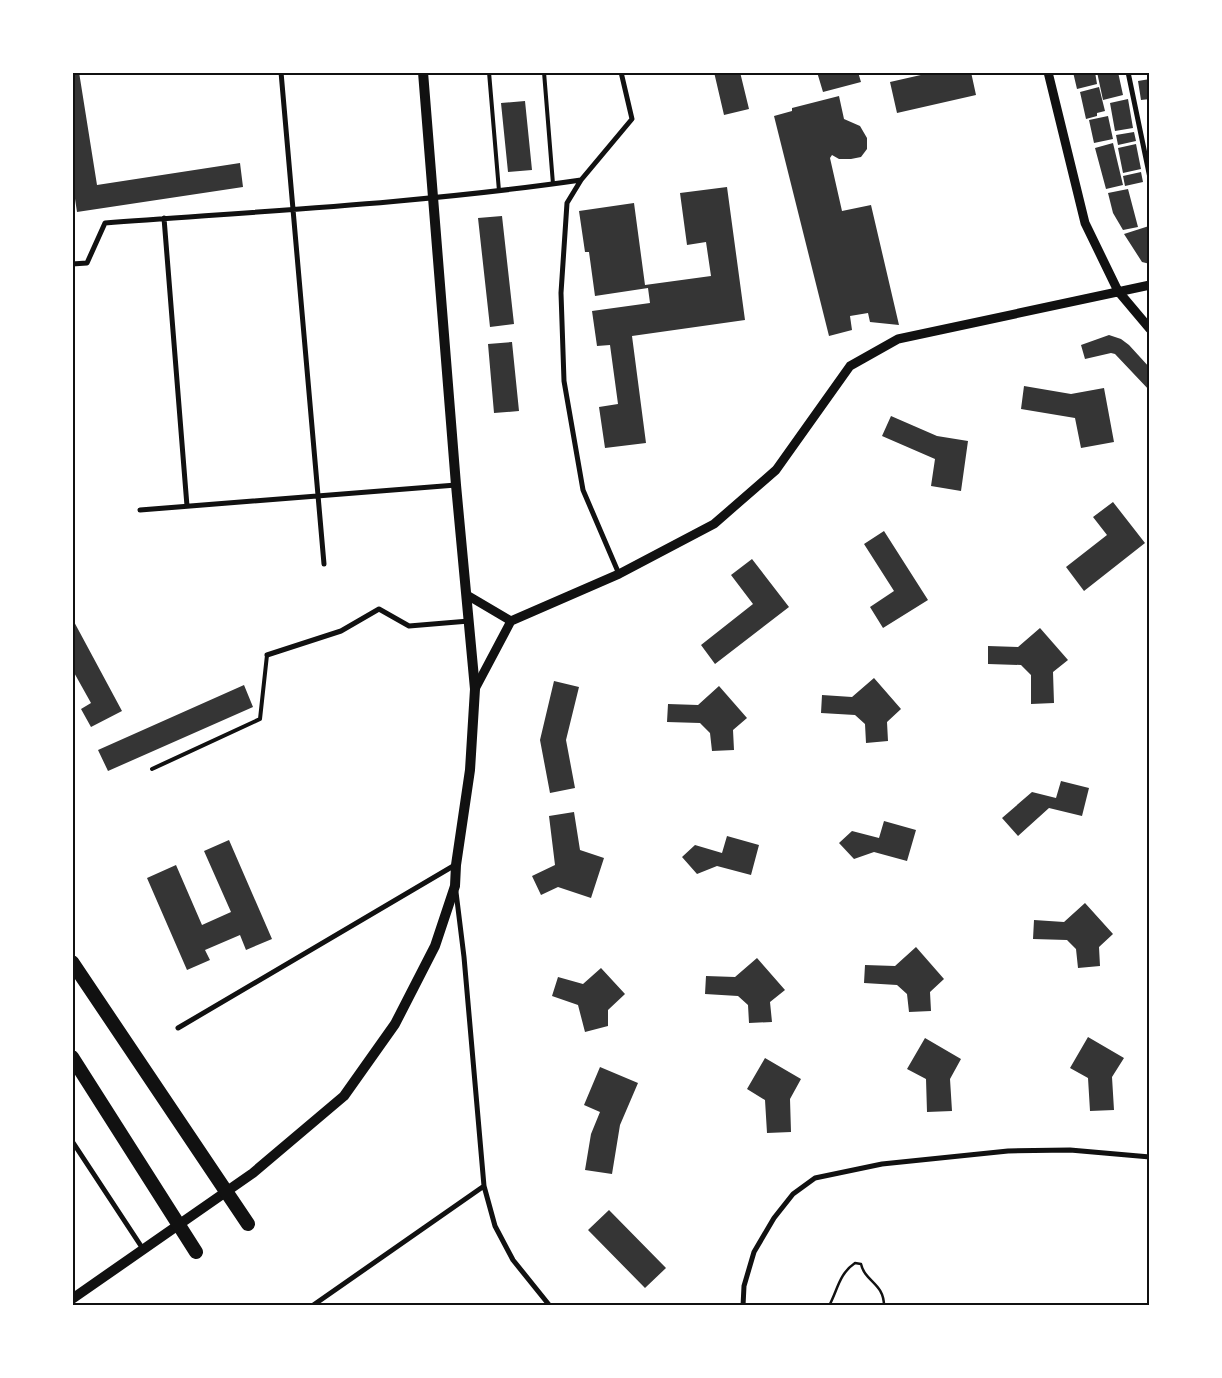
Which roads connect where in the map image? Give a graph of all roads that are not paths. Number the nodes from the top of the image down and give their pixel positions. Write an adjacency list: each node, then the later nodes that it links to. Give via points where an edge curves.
1 (281, 72): 13 (street)
2 (423, 72): 12 (main road)
3 (489, 72): 11 (lane)
4 (544, 72): 10 (lane)
5 (621, 72): 9 (street, via 632,119)
6 (1048, 72): 17 (street, via 1084,222)
7 (1128, 72): 8 (street)
8 (1150, 178)
9 (581, 180): 10 (street); 24 (street, via 567,203 561,294 564,381 583,490)
10 (553, 184): 11 (street)
11 (499, 191): 12 (street)
12 (434, 198): 13 (street); 19 (main road)
13 (294, 210): 14 (street); 20 (street)
14 (164, 218): 15 (street, via 105,222 87,263); 21 (street)
15 (72, 264)
16 (1150, 285): 17 (street)
17 (1118, 291): 18 (street); 24 (street, via 898,339 850,366 776,470 714,524)
18 (1150, 329)
19 (456, 485): 20 (street); 25 (main road)
20 (318, 496): 21 (street); 23 (street)
21 (188, 506): 22 (street)
22 (140, 510)
23 (324, 564)
24 (619, 574): 27 (street)
25 (467, 595): 26 (main road); 27 (street)
26 (469, 621): 28 (street, via 409,626 379,610 341,631); 29 (main road)
27 (511, 621): 29 (street)
28 (267, 655): 30 (lane, via 260,719)
29 (475, 689): 31 (main road, via 470,770)
30 (152, 769)
31 (456, 865): 32 (main road); 34 (street)
32 (456, 886): 38 (street); 40 (main road, via 435,946 399,1015 344,1096 253,1173)
33 (72, 962): 39 (highway)
34 (178, 1028)
35 (72, 1057): 41 (highway)
36 (72, 1140): 40 (street)
37 (1150, 1157): 45 (street, via 1070,1150 1008,1152 882,1164 815,1178 792,1194 754,1252 744,1286)
38 (484, 1186): 43 (street); 44 (street, via 495,1226 512,1260)
39 (248, 1224)
40 (143, 1250): 42 (main road)
41 (196, 1252)
42 (72, 1299)
43 (312, 1306)
44 (550, 1306)
45 (743, 1306)

